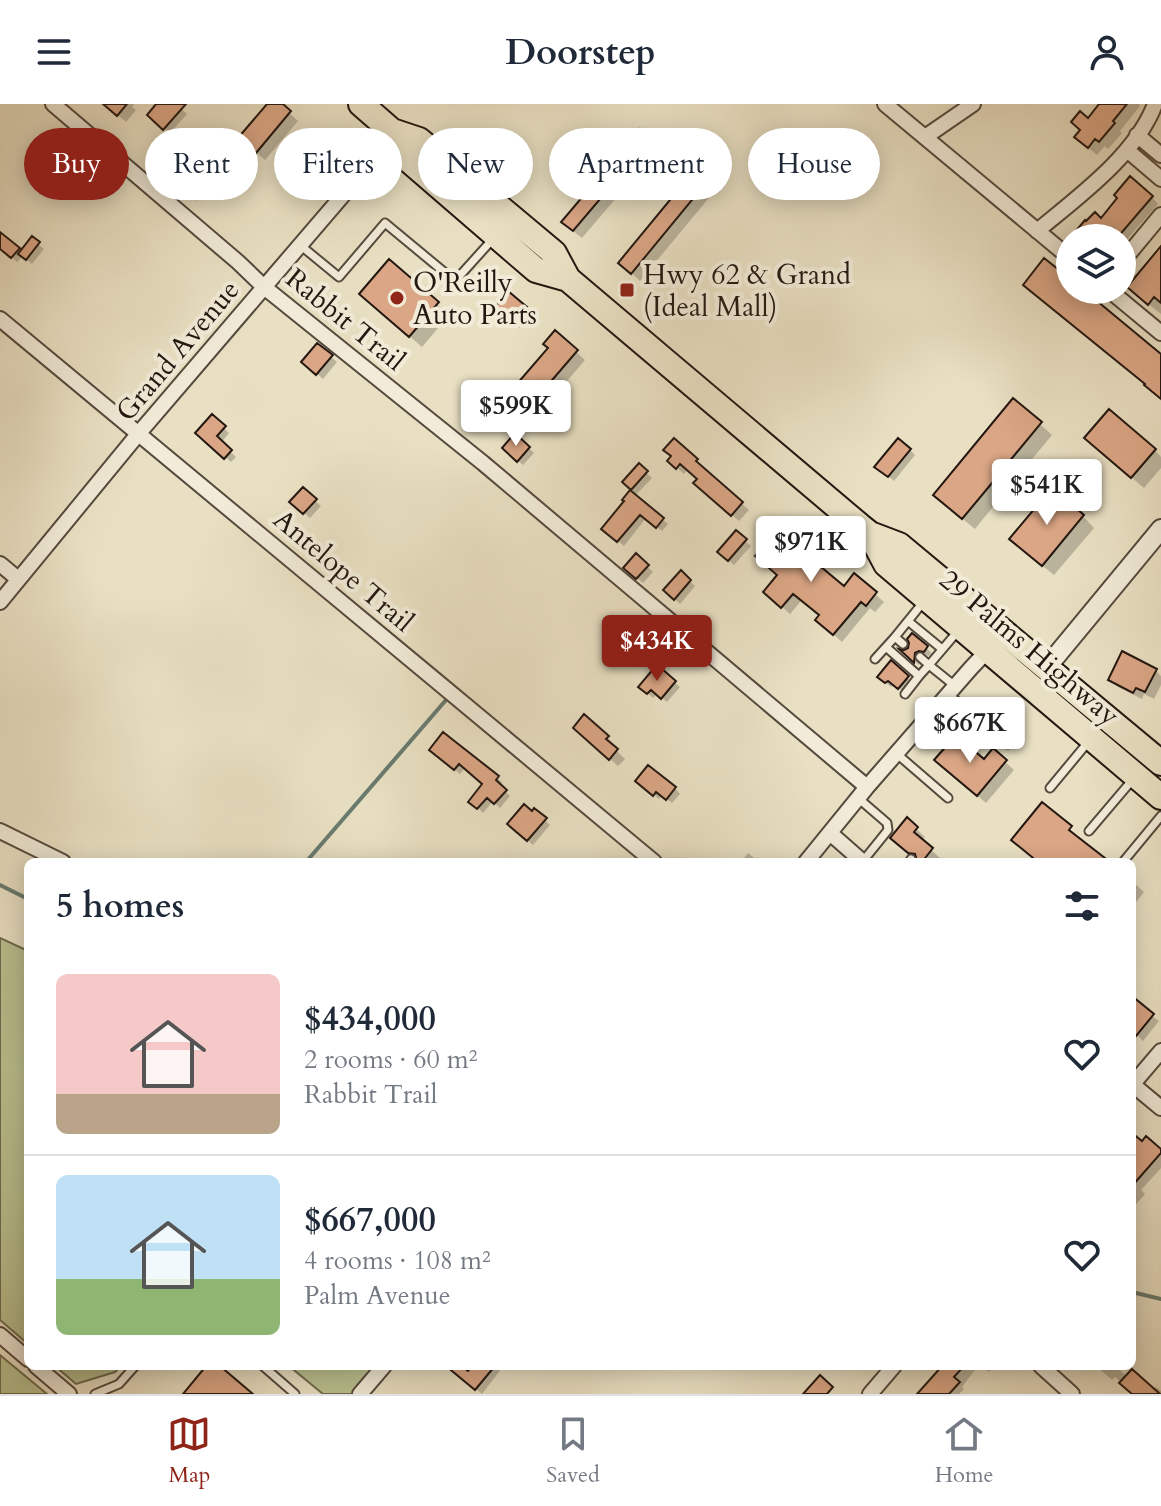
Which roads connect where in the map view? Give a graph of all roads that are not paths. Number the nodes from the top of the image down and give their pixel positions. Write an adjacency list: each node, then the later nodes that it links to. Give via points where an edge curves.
1 (53, 104): 22 (street, Rabbit Trail)
2 (361, 104): 6 (main road, 29 Palms Highway)
3 (885, 104): 9 (street)
4 (973, 104): 9 (street)
5 (1155, 104): 8 (street)
6 (389, 128)
7 (402, 134): 21 (main road, 29 Palms Highway, via 419,140 554,253)
8 (1137, 135): 10 (street); 12 (street)
9 (925, 137): 16 (street)
10 (1127, 150): 13 (street); 16 (street)
11 (402, 151): 17 (main road, 29 Palms Highway)
12 (1161, 155)
13 (1161, 179)
14 (339, 200): 18 (street, Grand Avenue)
15 (1161, 215): 19 (street)
16 (1037, 231): 20 (street)
17 (496, 235): 18 (lane, via 455,281 385,223 339,277); 21 (main road, 29 Palms Highway, via 536,270)
18 (300, 245): 22 (street, Grand Avenue)
19 (1136, 245)
20 (1056, 247)
21 (568, 279): 28 (main road, 29 Palms Highway)
22 (264, 287): 26 (street, Grand Avenue); 54 (street, Rabbit Trail, via 483,463)
23 (1126, 304): 25 (street)
24 (0, 319): 26 (street, Antelope Trail)
25 (1161, 333)
26 (139, 433): 30 (street, Grand Avenue); 62 (street, Antelope Trail)
27 (1161, 529): 43 (street)
28 (870, 534): 31 (main road, 29 Palms Highway, via 886,564); 43 (main road, 29 Palms Highway, via 899,545)
29 (0, 564): 30 (street)
30 (18, 579): 32 (street, Grand Avenue)
31 (927, 598): 33 (lane); 34 (main road, 29 Palms Highway)
32 (0, 602)
33 (908, 621): 35 (lane); 38 (lane)
34 (961, 627): 38 (lane); 39 (main road, 29 Palms Highway)
35 (895, 637): 36 (lane); 37 (lane)
36 (903, 644)
37 (886, 647): 41 (lane); 44 (lane)
38 (942, 649): 42 (lane)
39 (988, 650): 45 (street); 47 (main road, via 998,645 1113,733); 48 (main road, 29 Palms Highway)
40 (920, 657): 42 (lane)
41 (875, 659)
42 (929, 665): 44 (lane); 45 (lane)
43 (1047, 667): 47 (main road, 29 Palms Highway)
44 (919, 676): 46 (lane)
45 (952, 690): 49 (lane); 50 (street)
46 (905, 694)
47 (1129, 735): 51 (main road, 29 Palms Highway)
48 (1092, 738): 52 (main road, 29 Palms Highway); 53 (lane)
49 (1008, 744)
50 (897, 754): 54 (street); 56 (lane)
51 (1161, 763)
52 (1136, 776): 55 (main road, 29 Palms Highway); 59 (lane)
53 (1050, 788)
54 (862, 793): 60 (street); 65 (lane, via 888,830)
55 (1161, 797)
56 (948, 798)
57 (1161, 816): 66 (lane)
58 (0, 831): 61 (street)
59 (1089, 831)
60 (830, 833): 63 (street); 64 (street)
61 (55, 858)
62 (649, 858)
63 (809, 858)
64 (858, 858)
65 (866, 858)
66 (1126, 858)
67 (1161, 1051): 68 (street)
68 (1136, 1079)
69 (1136, 1087): 70 (street)
70 (1161, 1108)
71 (0, 1335): 72 (street)
72 (24, 1356)
73 (41, 1370): 79 (street)
74 (131, 1370): 80 (lane, via 119,1384)
75 (268, 1370): 81 (lane)
76 (381, 1370): 82 (street)
77 (891, 1370): 83 (street)
78 (1045, 1370): 84 (street)
79 (69, 1394)
80 (95, 1394)
81 (295, 1394)
82 (360, 1394)
83 (870, 1394)
84 (1072, 1394)

